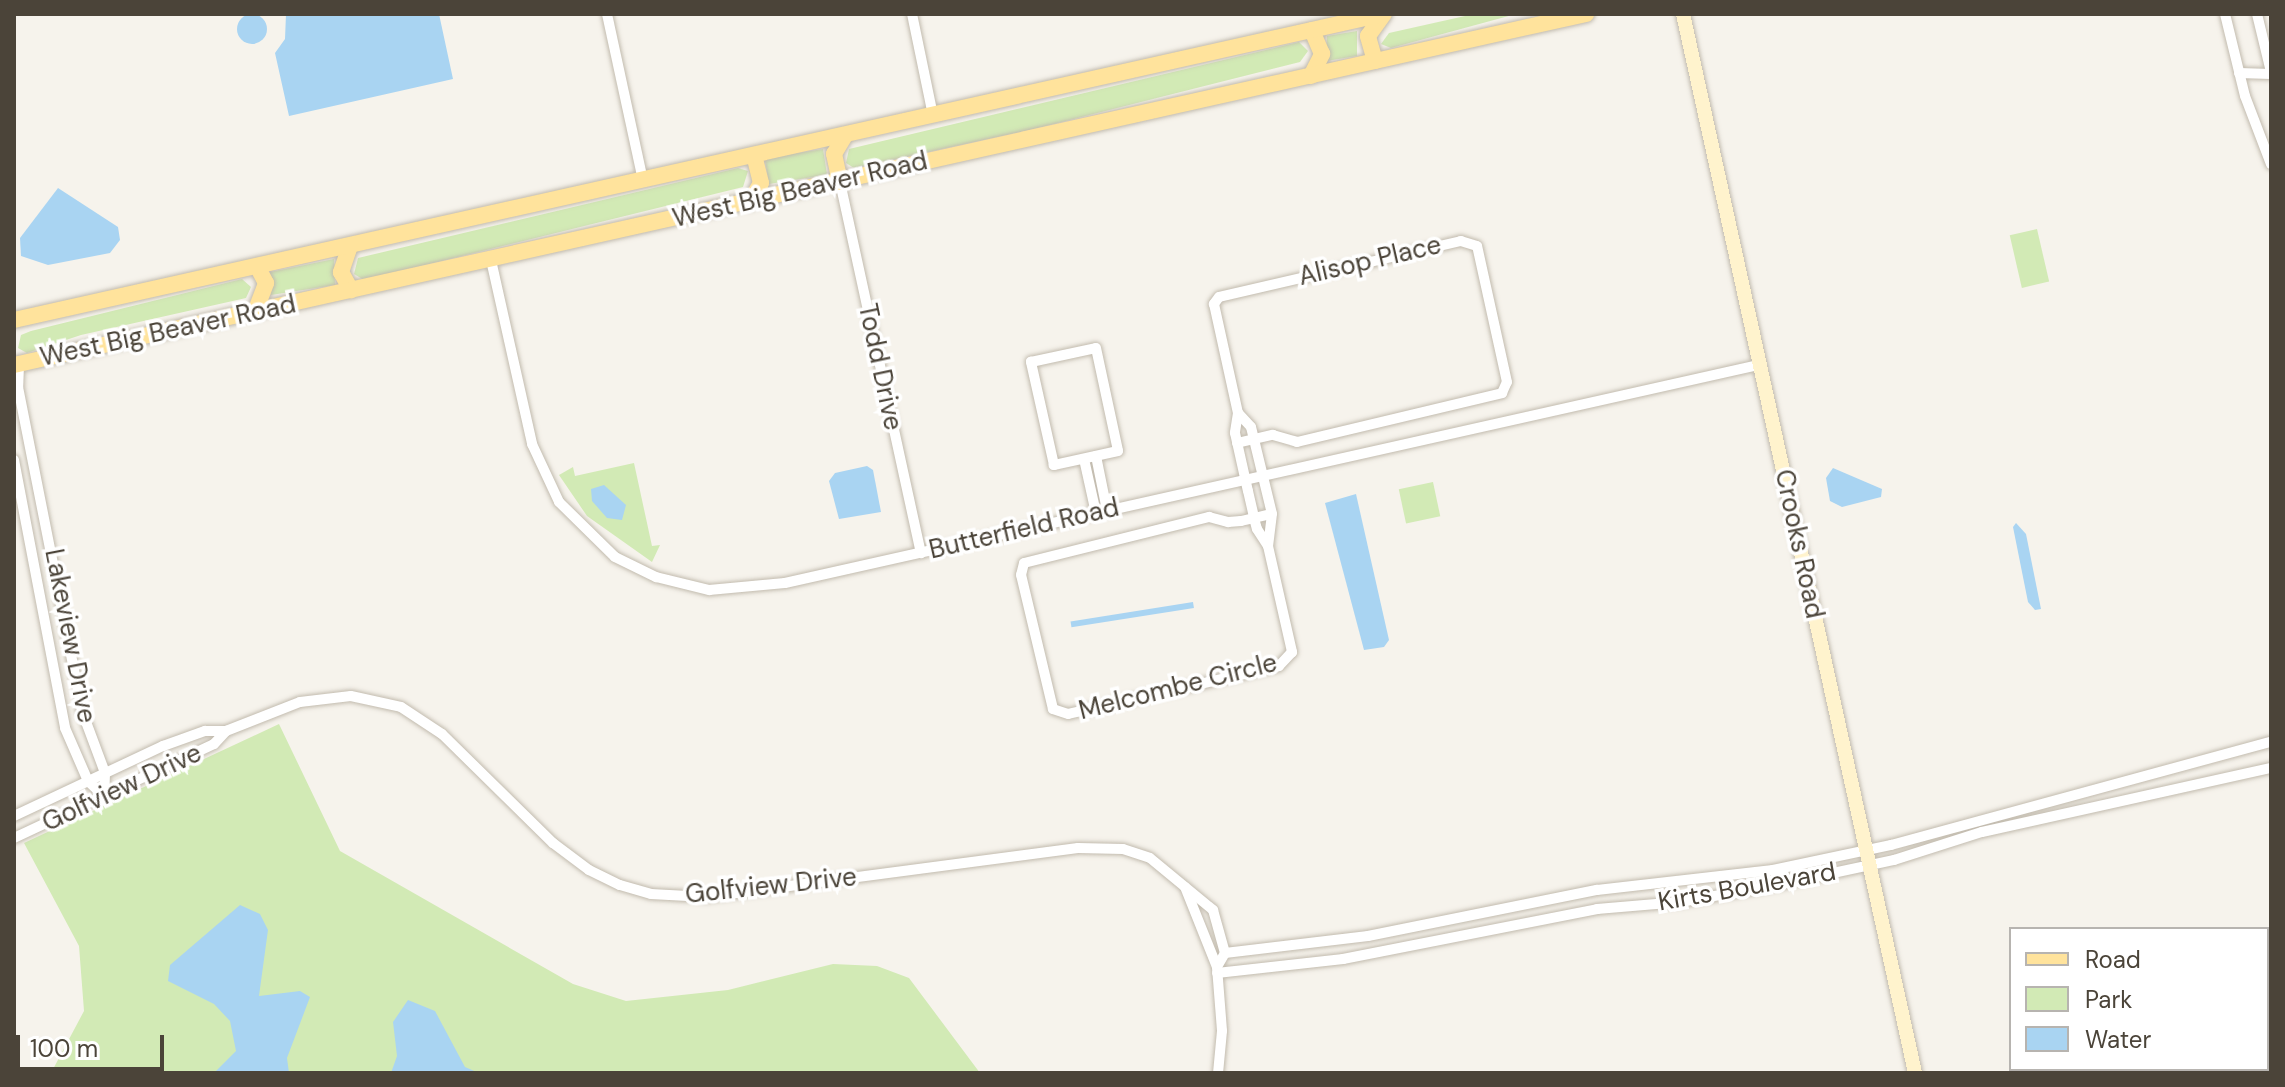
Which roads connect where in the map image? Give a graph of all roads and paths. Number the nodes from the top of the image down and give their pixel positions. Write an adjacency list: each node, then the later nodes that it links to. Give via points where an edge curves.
1 (607, 14): 17 (street)
2 (912, 14): 13 (street)
3 (1384, 14): 8 (main road, West Big Beaver Road); 9 (main road, via 1368,36 1367,49)
4 (1586, 14): 9 (main road, West Big Beaver Road)
5 (1683, 14): 29 (main road, Crooks Road)
6 (2225, 14): 10 (street)
7 (2257, 14): 11 (street)
8 (1312, 30): 12 (main road, via 1322,54); 13 (main road, West Big Beaver Road)
9 (1375, 61): 12 (main road, West Big Beaver Road)
10 (2239, 73): 11 (street); 16 (street)
11 (2271, 73)
12 (1311, 76): 18 (main road, West Big Beaver Road)
13 (933, 115): 14 (main road, West Big Beaver Road)
14 (845, 136): 15 (main road, West Big Beaver Road); 18 (main road, via 834,154)
15 (754, 155): 17 (main road, West Big Beaver Road); 19 (main road, via 761,183)
16 (2271, 164)
17 (643, 181): 20 (main road, West Big Beaver Road)
18 (840, 182): 19 (main road, West Big Beaver Road); 42 (street, Todd Drive)
19 (750, 202): 21 (main road, West Big Beaver Road)
20 (350, 246): 22 (main road, West Big Beaver Road); 23 (main road, via 341,272)
21 (491, 260): 23 (main road, West Big Beaver Road); 42 (street, Butterfield Road, via 543,474 576,523 615,557 672,583 724,591 761,588)
22 (257, 266): 24 (main road, via 266,283); 25 (main road, West Big Beaver Road)
23 (351, 290): 24 (main road, West Big Beaver Road)
24 (255, 312): 28 (main road, West Big Beaver Road)
25 (35, 315): 26 (main road, West Big Beaver Road); 27 (main road)
26 (14, 320)
27 (14, 332)
28 (16, 364): 47 (street, Lakeview Drive, via 82,711)
29 (1759, 365): 36 (street, Butterfield Road); 53 (main road, Crooks Road)
30 (1238, 413): 31 (street, Alisop Place); 31 (street, Alisop Place, via 1214,304 1219,297 1461,241 1477,246 1507,382 1502,393 1297,442 1273,435); 32 (street, Alisop Place)
31 (1254, 439): 32 (street, Alisop Place); 36 (street, Alisop Place)
32 (1237, 443): 37 (street, Alisop Place)
33 (1096, 456): 34 (street); 34 (street, via 1118,451 1096,348 1031,362 1054,465); 38 (street)
34 (1084, 459): 38 (street)
35 (14, 460): 48 (street, Lakeview Drive, via 65,728)
36 (1263, 475): 37 (street, Butterfield Road); 39 (street, Melcombe Circle)
37 (1245, 480): 38 (street, Butterfield Road); 40 (street, Melcombe Circle)
38 (1102, 512): 42 (street, Butterfield Road)
39 (1272, 514): 40 (street, Melcombe Circle); 41 (street, Melcombe Circle)
40 (1254, 518): 41 (street, Melcombe Circle); 41 (street, Melcombe Circle, via 1228,522 1209,517 1024,563 1021,575 1053,709 1068,714 1288,662 1292,652)
41 (1268, 546)
42 (921, 553)
43 (226, 731): 47 (street, Golfview Drive, via 205,731); 50 (street, Golfview Drive, via 214,744); 55 (street, Golfview Drive, via 292,704 326,697 351,696 401,707 442,734 553,843 589,870 651,894 706,897 1093,847 1150,858)
44 (2271, 742): 45 (street, Kirts Boulevard)
45 (2200, 761): 49 (street, via 2195,771); 53 (street, Kirts Boulevard)
46 (2271, 768): 49 (street, Kirts Boulevard)
47 (105, 773): 48 (street, Golfview Drive); 50 (street, Lakeview Drive)
48 (88, 781): 50 (street, Lakeview Drive); 51 (street, Golfview Drive)
49 (2200, 784): 54 (street, Kirts Boulevard, via 1982,832)
50 (104, 796): 52 (street, Golfview Drive)
51 (14, 816)
52 (14, 838)
53 (1867, 850): 54 (main road, Crooks Road); 56 (street, Kirts Boulevard, via 1742,875 1597,890 1368,936)
54 (1871, 865): 57 (street, Kirts Boulevard, via 1680,902 1597,909 1343,959); 59 (main road, Crooks Road)
55 (1184, 885): 56 (street, Golfview Drive, via 1213,910); 57 (street, Golfview Drive)
56 (1225, 953): 57 (street)
57 (1217, 970): 58 (street, Golfview Drive, via 1222,1031)
58 (1218, 1073)
59 (1915, 1073)

